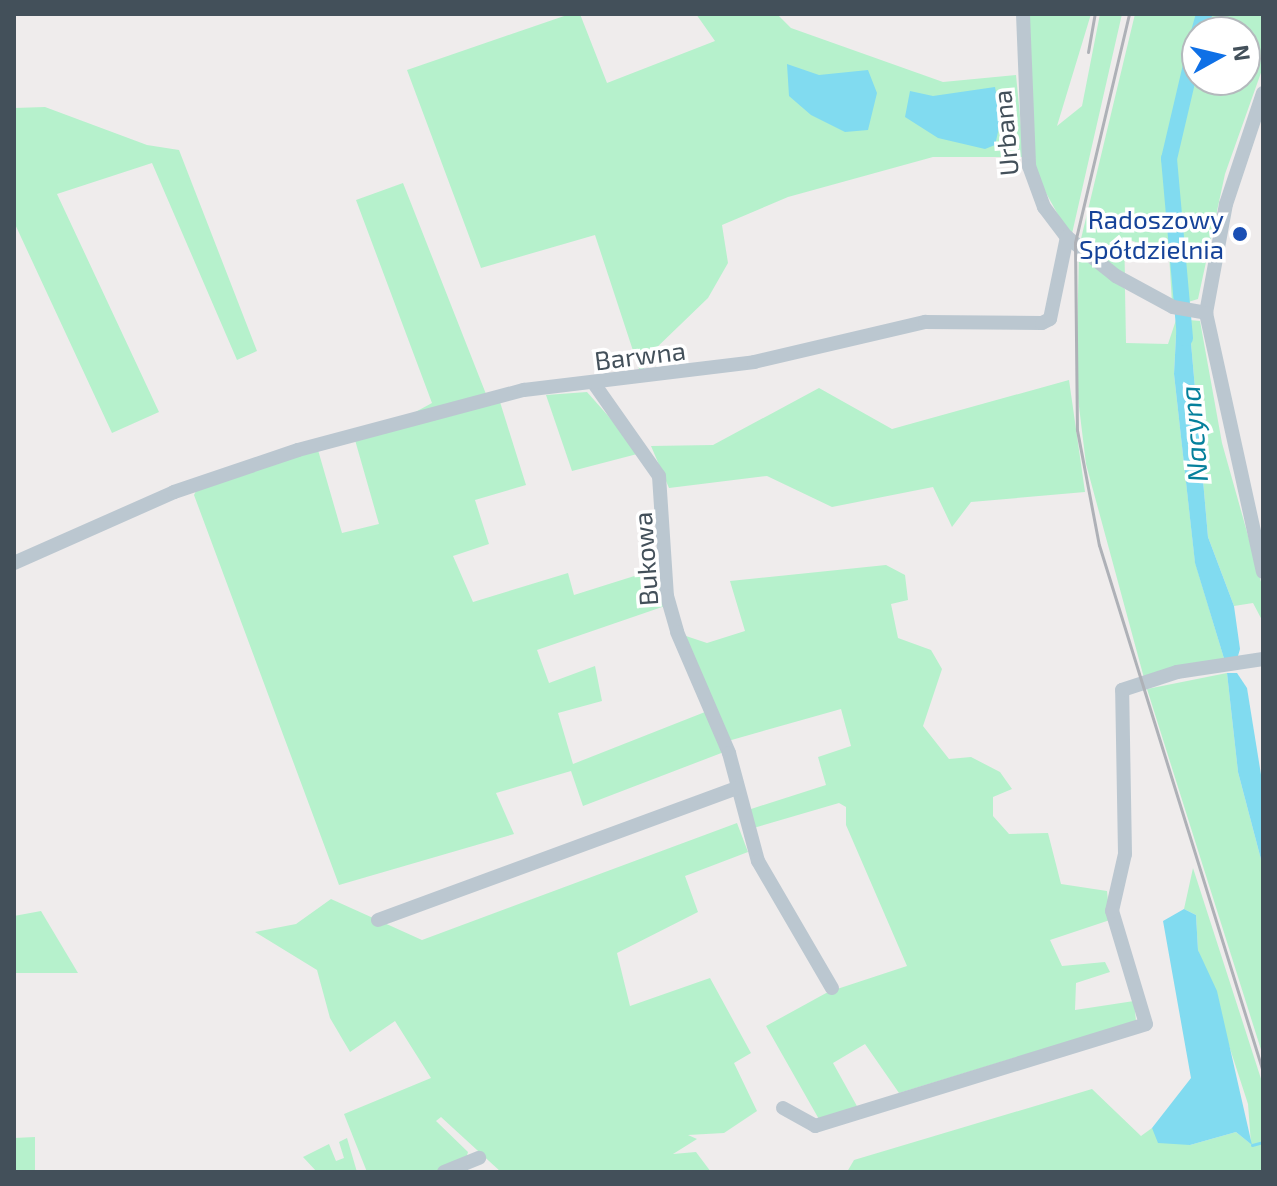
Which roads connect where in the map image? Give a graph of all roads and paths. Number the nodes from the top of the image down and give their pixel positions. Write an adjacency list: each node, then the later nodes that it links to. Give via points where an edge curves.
1 (1023, 14): 4 (street, Urbana, via 1033,187)
2 (1263, 93): 3 (street)
3 (1259, 124): 5 (street, via 1226,204)
4 (1067, 237): 5 (street, via 1173,307); 6 (street, Barwna, via 1050,319 1042,323 925,322 754,362)
5 (1206, 313): 8 (street)
6 (595, 385): 7 (street, Barwna, via 524,390 298,450 174,492); 10 (street, Bukowa, via 659,476 667,596)
7 (14, 563)
8 (1263, 572)
9 (1263, 659): 13 (street, via 1224,669 1177,672 1122,690 1125,854 1112,911 1146,1024 815,1126)
10 (737, 788): 11 (street); 12 (street, Bukowa, via 758,861)
11 (378, 920)
12 (832, 988)
13 (783, 1108)
14 (479, 1158): 15 (street)
15 (444, 1172)

